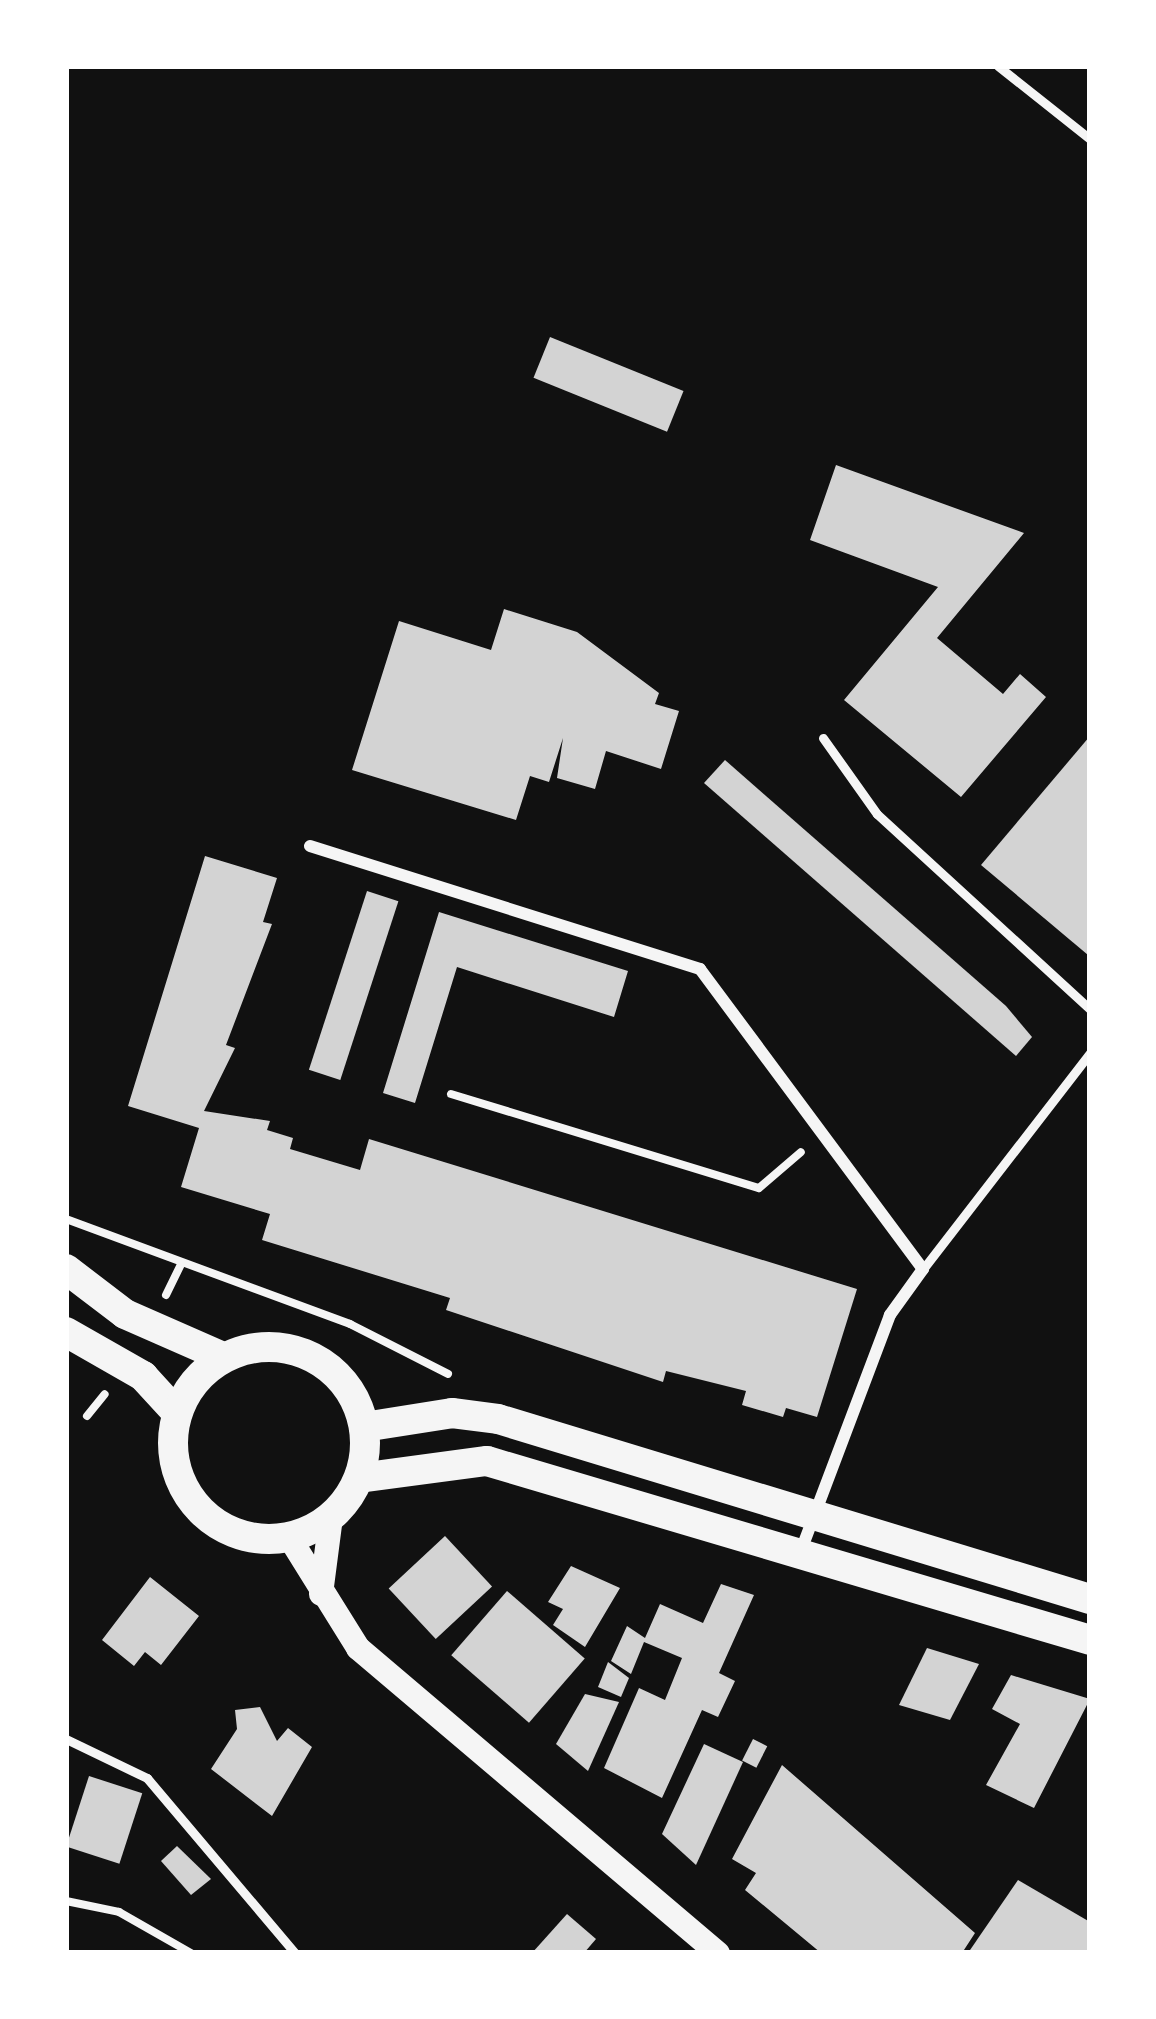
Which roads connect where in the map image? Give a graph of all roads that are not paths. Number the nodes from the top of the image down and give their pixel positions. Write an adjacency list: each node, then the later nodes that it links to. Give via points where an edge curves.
1 (998, 66): 2 (lane)
2 (1090, 139)
3 (823, 738): 5 (lane, via 877,814)
4 (310, 846): 8 (street, via 700,969)
5 (1090, 1009)
6 (1090, 1053): 8 (lane)
7 (66, 1269): 10 (main road, via 125,1314)
8 (923, 1269): 14 (street, via 890,1315)
9 (66, 1333): 11 (main road, via 143,1376)
10 (224, 1357): 11 (main road); 12 (main road, via 303,1353 332,1370)
11 (176, 1412): 16 (main road, via 174,1461 202,1513 258,1539)
12 (364, 1427): 13 (main road); 14 (main road, via 488,1418)
13 (358, 1478): 15 (main road); 17 (main road, via 487,1461)
14 (814, 1514): 17 (street); 19 (main road)
15 (331, 1516): 16 (main road); 18 (main road)
16 (289, 1537): 18 (main road)
17 (801, 1551): 20 (main road)
18 (321, 1594): 23 (main road, via 358,1648)
19 (1090, 1599)
20 (1090, 1640)
21 (66, 1739): 22 (lane, via 147,1778)
22 (295, 1953)
23 (718, 1953)

